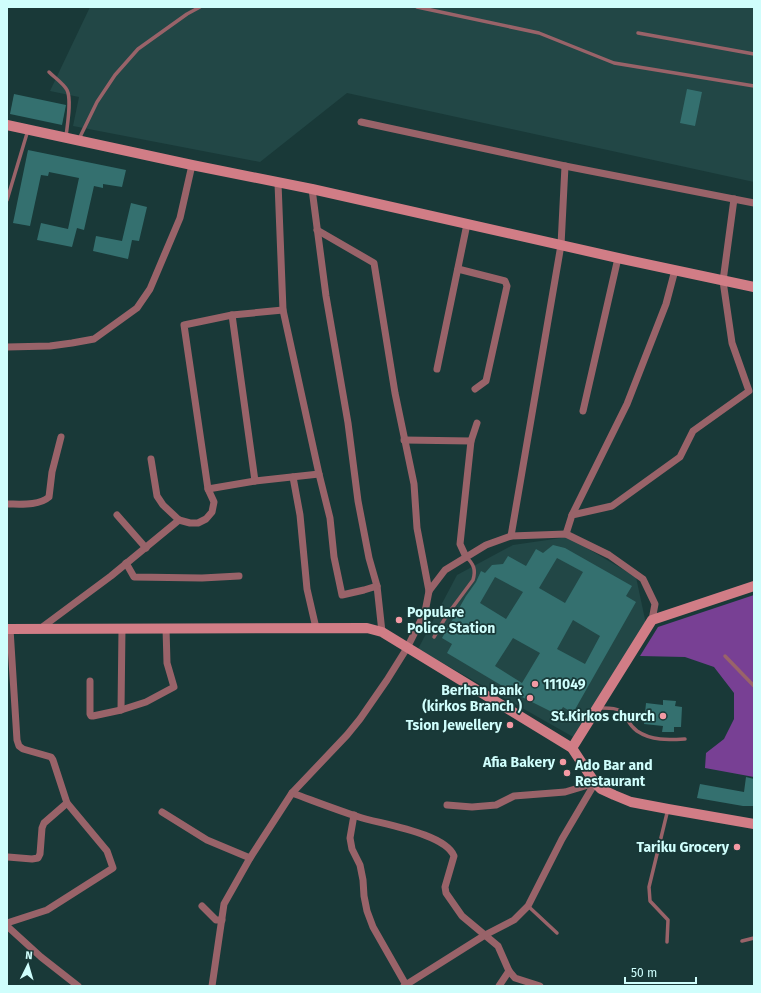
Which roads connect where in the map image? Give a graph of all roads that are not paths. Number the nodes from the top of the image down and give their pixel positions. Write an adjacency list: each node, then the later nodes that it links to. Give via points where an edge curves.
1 (200, 7): 11 (lane, via 138,49 115,75 97,102)
2 (417, 7): 6 (lane, via 539,33 614,63)
3 (638, 33): 4 (lane)
4 (754, 54)
5 (49, 72): 10 (lane, via 68,91)
6 (754, 86)
7 (361, 122): 13 (street)
8 (7, 125): 9 (street)
9 (29, 129): 10 (street); 17 (lane)
10 (66, 137): 11 (street)
11 (78, 140): 12 (street)
12 (192, 165): 14 (street); 29 (street, via 180,218 150,289 137,308 94,339 50,346)
13 (565, 166): 16 (street); 21 (street)
14 (278, 183): 15 (street); 27 (street)
15 (312, 189): 19 (street); 20 (street)
16 (734, 199): 18 (street); 25 (street)
17 (7, 200)
18 (754, 203)
19 (467, 224): 21 (street); 23 (street)
20 (317, 230): 36 (street, via 374,263); 53 (street, via 358,501)
21 (561, 245): 22 (street); 48 (street)
22 (618, 258): 24 (street); 33 (street)
23 (458, 269): 30 (street); 31 (street, via 505,281 507,286 486,381)
24 (675, 270): 25 (street); 45 (street, via 666,304 627,404)
25 (723, 281): 26 (street); 32 (street, via 732,343)
26 (754, 287)
27 (283, 310): 28 (street); 39 (street)
28 (232, 315): 41 (street); 42 (street, via 184,325)
29 (7, 347)
30 (438, 369)
31 (475, 389)
32 (752, 393): 45 (street, via 693,431 680,457 612,506)
33 (582, 411)
34 (476, 423): 37 (street)
35 (61, 437): 43 (street, via 49,497 29,504)
36 (404, 440): 37 (street); 55 (street, via 414,484 417,528)
37 (471, 441): 50 (street, via 460,544)
38 (151, 459): 46 (street, via 157,496)
39 (318, 474): 40 (street); 53 (street, via 330,518 334,557 342,595)
40 (293, 476): 41 (street); 60 (street, via 300,515 307,589)
41 (255, 481): 42 (street)
42 (208, 490): 46 (street, via 214,502 212,512 206,519 190,524)
43 (7, 504)
44 (117, 515): 49 (street)
45 (572, 515): 47 (street)
46 (179, 520): 49 (street)
47 (566, 534): 48 (street); 56 (street, via 609,555 643,579 655,604)
48 (511, 536): 50 (street, via 486,545)
49 (146, 548): 51 (street)
50 (466, 557): 55 (street, via 445,570); 63 (lane, via 473,564 475,574)
51 (126, 563): 52 (street, via 134,578); 57 (street)
52 (239, 576)
53 (377, 586): 62 (street)
54 (754, 586): 56 (street)
55 (429, 591): 64 (street, via 424,612)
56 (652, 620): 68 (street)
57 (41, 628): 58 (street); 61 (street)
58 (122, 628): 59 (street); 69 (street)
59 (166, 628): 60 (street); 69 (street, via 167,662 174,687 146,702)
60 (316, 628): 62 (street, via 367,628)
61 (8, 629): 74 (street, via 19,746 51,757)
62 (382, 632): 64 (street)
63 (434, 637)
64 (407, 648): 71 (street); 73 (street, via 360,720)
65 (725, 656): 67 (lane)
66 (90, 681): 69 (street, via 90,715)
67 (754, 686)
68 (597, 708): 70 (lane, via 621,711 628,723 645,736 662,740); 71 (street)
69 (121, 710)
70 (685, 740)
71 (572, 748): 72 (street)
72 (595, 783): 75 (street, via 565,792 514,796 496,805 472,807); 76 (street, via 601,789 631,802); 83 (street, via 562,839)
73 (292, 793): 78 (street); 81 (street)
74 (67, 803): 80 (street, via 44,824 38,858); 85 (street, via 107,851 112,868 47,910)
75 (447, 804)
76 (668, 809): 79 (street); 91 (lane, via 649,887 650,902 668,920)
77 (162, 812): 81 (street, via 206,840)
78 (354, 815): 88 (street, via 402,828 438,842 452,852 454,856 445,887 446,893 462,916); 95 (street, via 350,838 352,850 360,865 367,910 373,927)
79 (754, 824)
80 (8, 857)
81 (250, 858): 84 (street, via 224,904)
82 (202, 906): 84 (street, via 216,920)
83 (528, 906): 87 (lane); 88 (street, via 514,920)
84 (222, 920): 94 (street)
85 (7, 923)
86 (7, 926): 93 (street)
87 (557, 933)
88 (485, 935): 92 (street, via 498,946); 95 (street)
89 (754, 938): 90 (lane)
90 (742, 941)
91 (667, 942)
92 (509, 971): 96 (street); 97 (street, via 515,978)
93 (78, 986)
94 (212, 986)
95 (405, 986)
96 (499, 986)
97 (540, 986)

